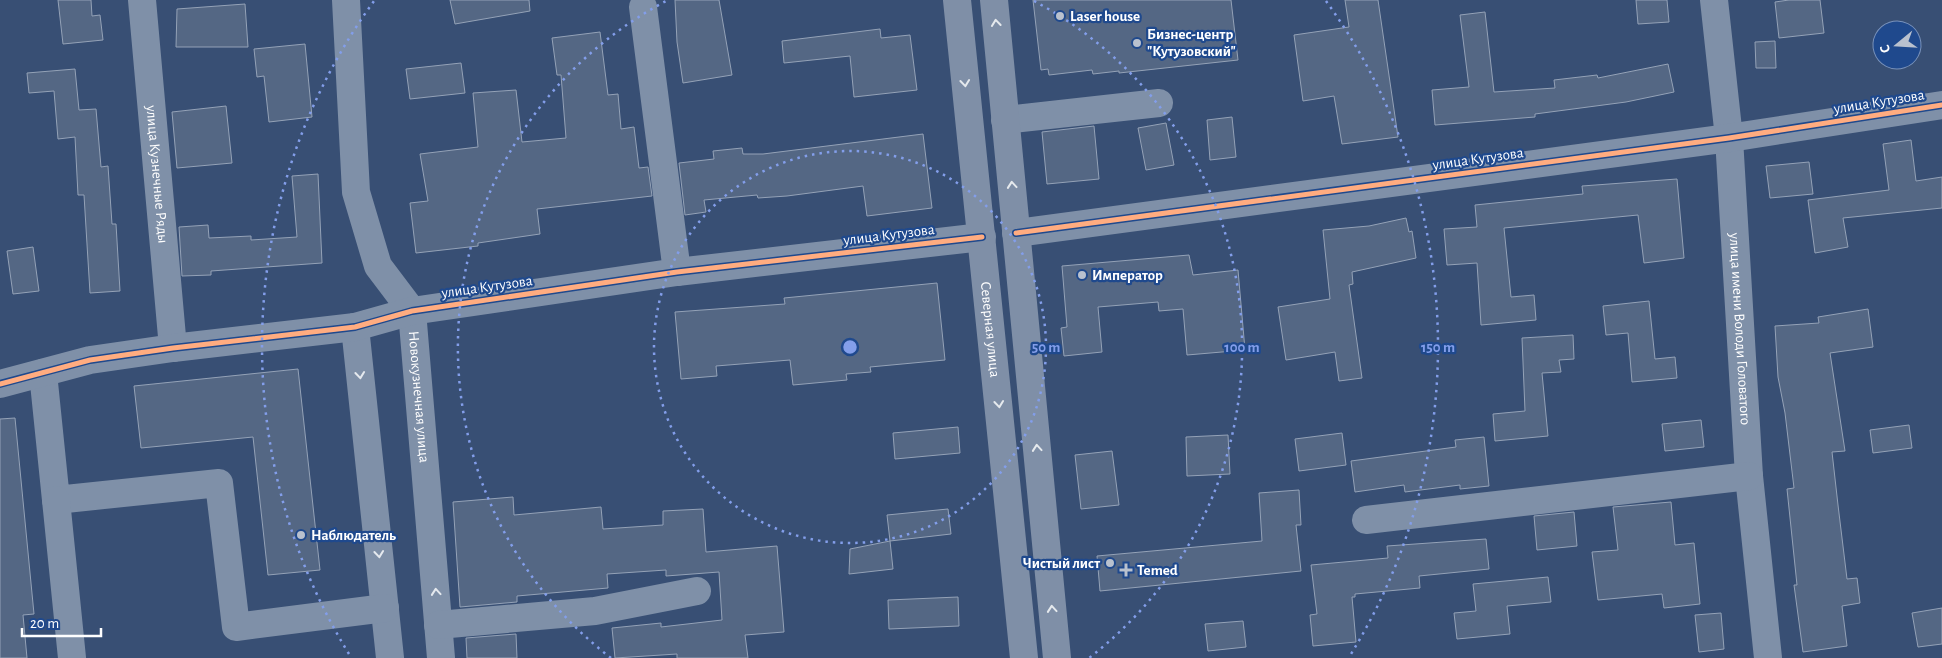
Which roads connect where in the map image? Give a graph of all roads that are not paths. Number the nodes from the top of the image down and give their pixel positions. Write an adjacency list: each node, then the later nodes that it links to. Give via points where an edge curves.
1 (142, 0): 16 (street, улица Кузнечные Ряды)
2 (346, 0): 14 (street, Новокузнечная улица, via 356,192 378,266)
3 (957, 0): 12 (main road, Северная улица, one-way to 12)
4 (994, 0): 9 (main road, one-way to 4)
5 (1714, 0): 10 (street, улица имени Володи Головатого)
6 (643, 7): 13 (street)
7 (1159, 103): 9 (street)
8 (1942, 105): 10 (street, улица Кутузова)
9 (1005, 120): 11 (main road, one-way to 9)
10 (1728, 138): 11 (street, улица Кутузова); 19 (street, улица имени Володи Головатого)
11 (1016, 234): 29 (main road, one-way to 11)
12 (982, 237): 13 (street, улица Кутузова); 28 (main road, Северная улица, one-way to 28)
13 (677, 272): 14 (street, улица Кутузова)
14 (412, 311): 15 (street, улица Кутузова); 24 (street, Новокузнечная улица, one-way to 14)
15 (355, 327): 16 (street, улица Кутузова); 23 (street, one-way to 23)
16 (173, 348): 17 (street, улица Кутузова, via 90,360)
17 (44, 373): 18 (street, улица Кутузова); 20 (street)
18 (0, 384)
19 (1749, 476): 21 (street); 30 (street, улица имени Володи Головатого)
20 (56, 500): 23 (street, via 219,483 236,627); 25 (street)
21 (1366, 520)
22 (697, 591): 24 (street, via 595,611)
23 (385, 608): 26 (street)
24 (438, 625): 27 (street, Новокузнечная улица)
25 (72, 658)
26 (390, 658)
27 (441, 658)
28 (1024, 658)
29 (1057, 658)
30 (1768, 658)

